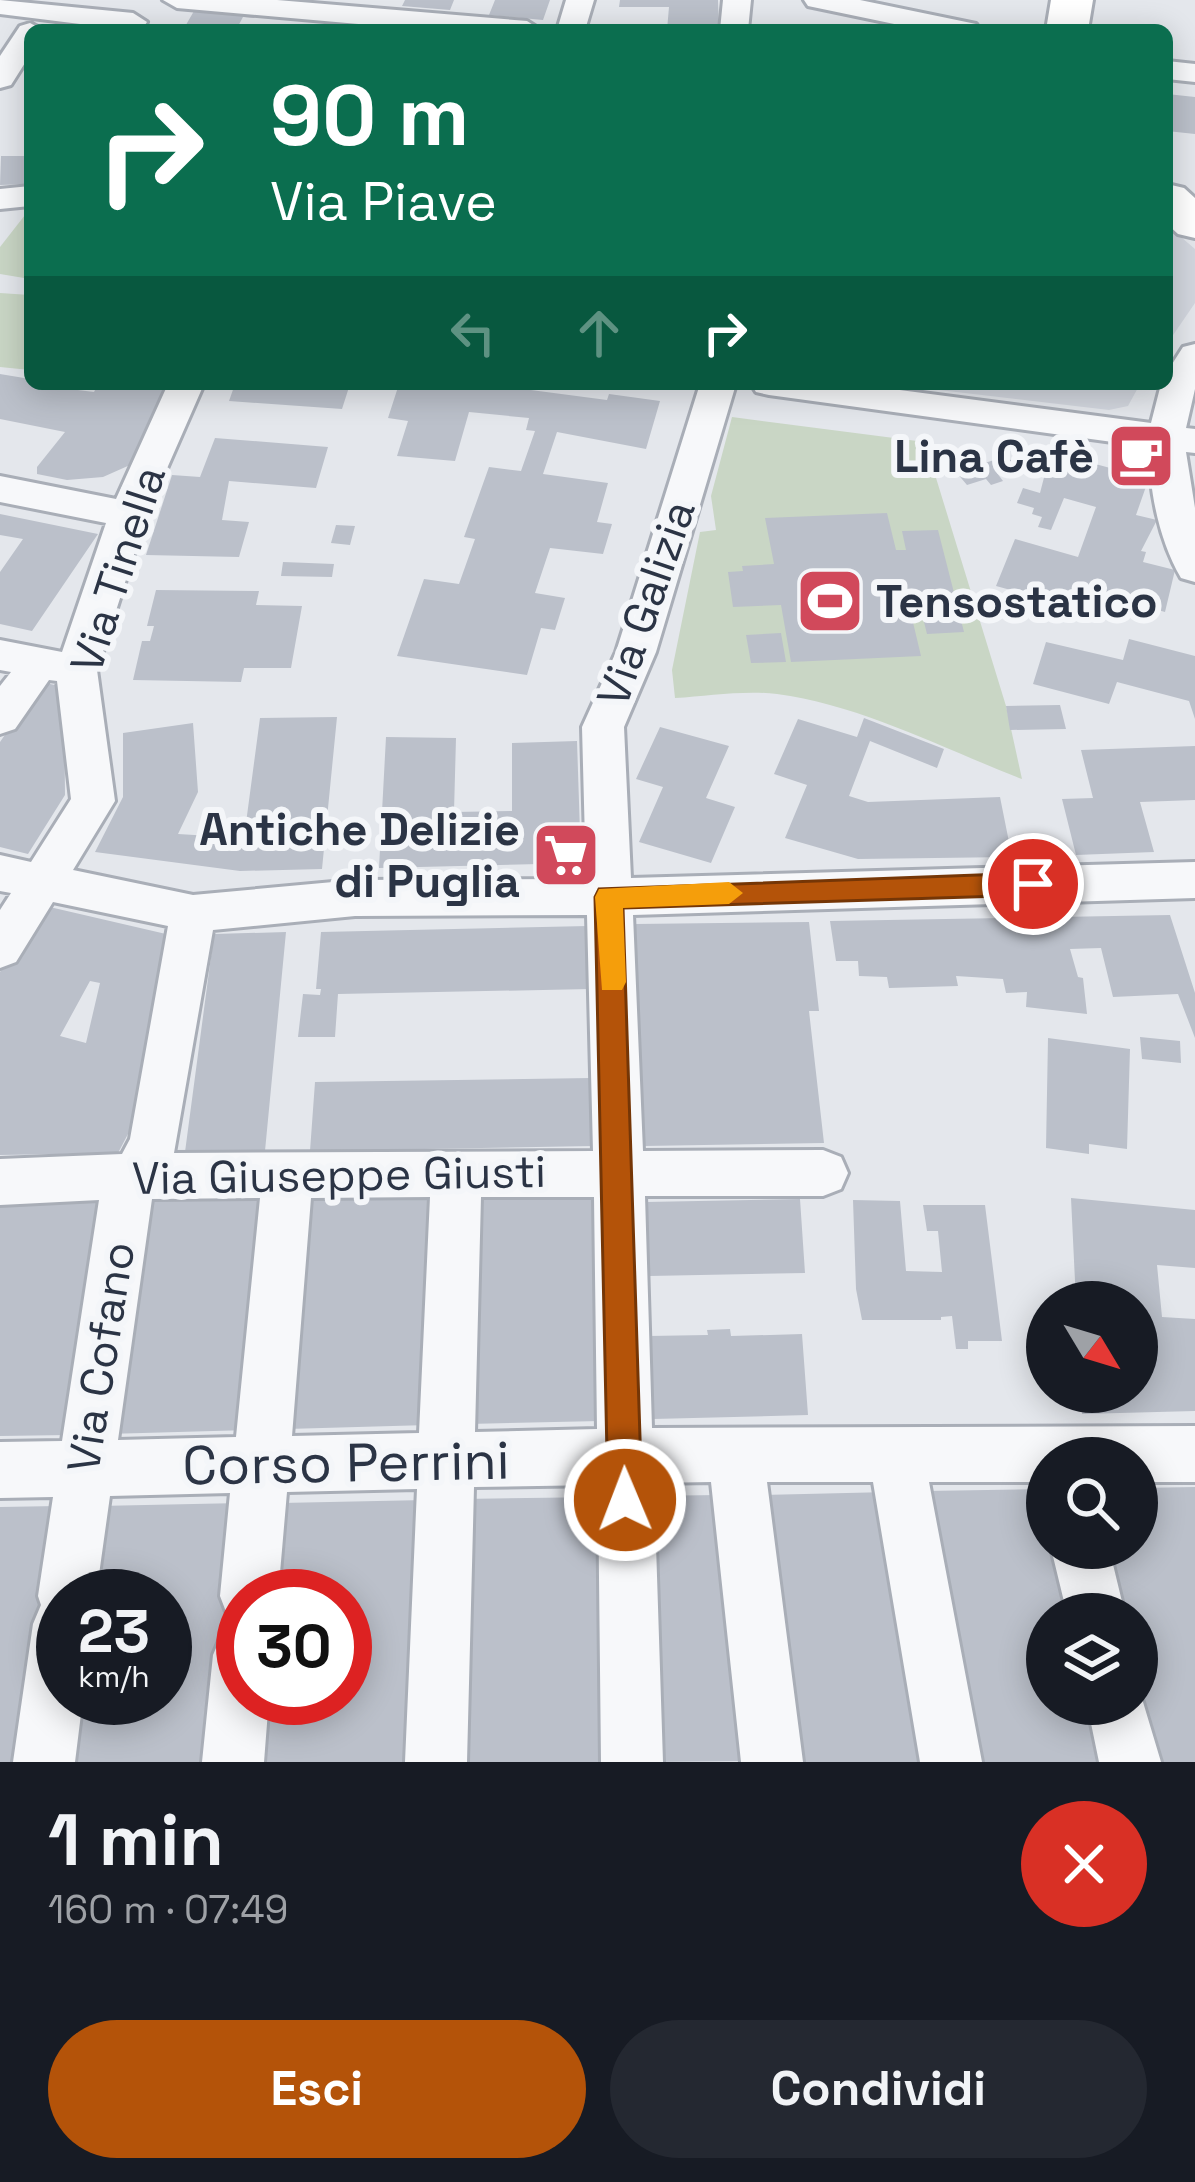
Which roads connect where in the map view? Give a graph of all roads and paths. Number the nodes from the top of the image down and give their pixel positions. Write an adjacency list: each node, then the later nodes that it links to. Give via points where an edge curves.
1 (177, 0): 8 (street)
2 (818, 0): 9 (street)
3 (0, 5): 5 (street)
4 (373, 16): 7 (street); 8 (street)
5 (39, 18): 6 (street)
6 (136, 18)
7 (473, 18)
8 (280, 20)
9 (932, 24)
10 (24, 42): 11 (street)
11 (0, 81): 12 (street)
12 (0, 101)
13 (1173, 204): 14 (street)
14 (1195, 224)
15 (1195, 355): 19 (street, via 1176,380)
16 (183, 390): 21 (street, Via Tinella)
17 (716, 390): 27 (street, Via Galizia, via 636,652 603,728)
18 (814, 390): 19 (street)
19 (1179, 439): 22 (street, via 1183,537)
20 (0, 489): 21 (street)
21 (128, 514): 23 (street, Via Tinella)
22 (1195, 568)
23 (38, 662): 24 (street); 25 (street, Via Tinella, via 92,801)
24 (0, 718)
25 (20, 879): 28 (street); 29 (street, Via Tinella)
26 (1193, 885): 27 (street)
27 (609, 897): 28 (street, via 355,898); 30 (street, Via Galizia)
28 (193, 913): 34 (street, Via Cofano, via 155,1141)
29 (0, 949)
30 (620, 1172): 31 (street, Via Giuseppe Giusti); 32 (street, Via Giuseppe Giusti); 41 (street, Via Galizia)
31 (456, 1173): 33 (street, Via Giuseppe Giusti); 42 (street)
32 (823, 1173)
33 (288, 1174): 34 (street, Via Giuseppe Giusti); 43 (street)
34 (136, 1176): 35 (street, Via Giuseppe Giusti); 44 (street, Via Cofano, via 125,1200)
35 (0, 1182)
36 (736, 1454): 38 (street, Corso Perrini); 41 (street, Corso Perrini); 55 (street)
37 (1195, 1454): 39 (street, Corso Perrini)
38 (896, 1455): 40 (street, Corso Perrini); 56 (street)
39 (1158, 1455)
40 (1026, 1456)
41 (624, 1457): 42 (street, Corso Perrini); 54 (street, Via Galizia)
42 (446, 1461): 43 (street, Corso Perrini); 53 (street)
43 (261, 1466): 44 (street, Corso Perrini); 47 (street)
44 (84, 1468): 45 (street, Corso Perrini); 46 (street, Via Cofano)
45 (0, 1470)
46 (71, 1569)
47 (251, 1569)
48 (49, 1725): 51 (street)
49 (236, 1725): 52 (street)
50 (1122, 1725): 57 (street)
51 (44, 1762)
52 (233, 1762)
53 (436, 1762)
54 (632, 1762)
55 (772, 1762)
56 (951, 1762)
57 (1130, 1762)

